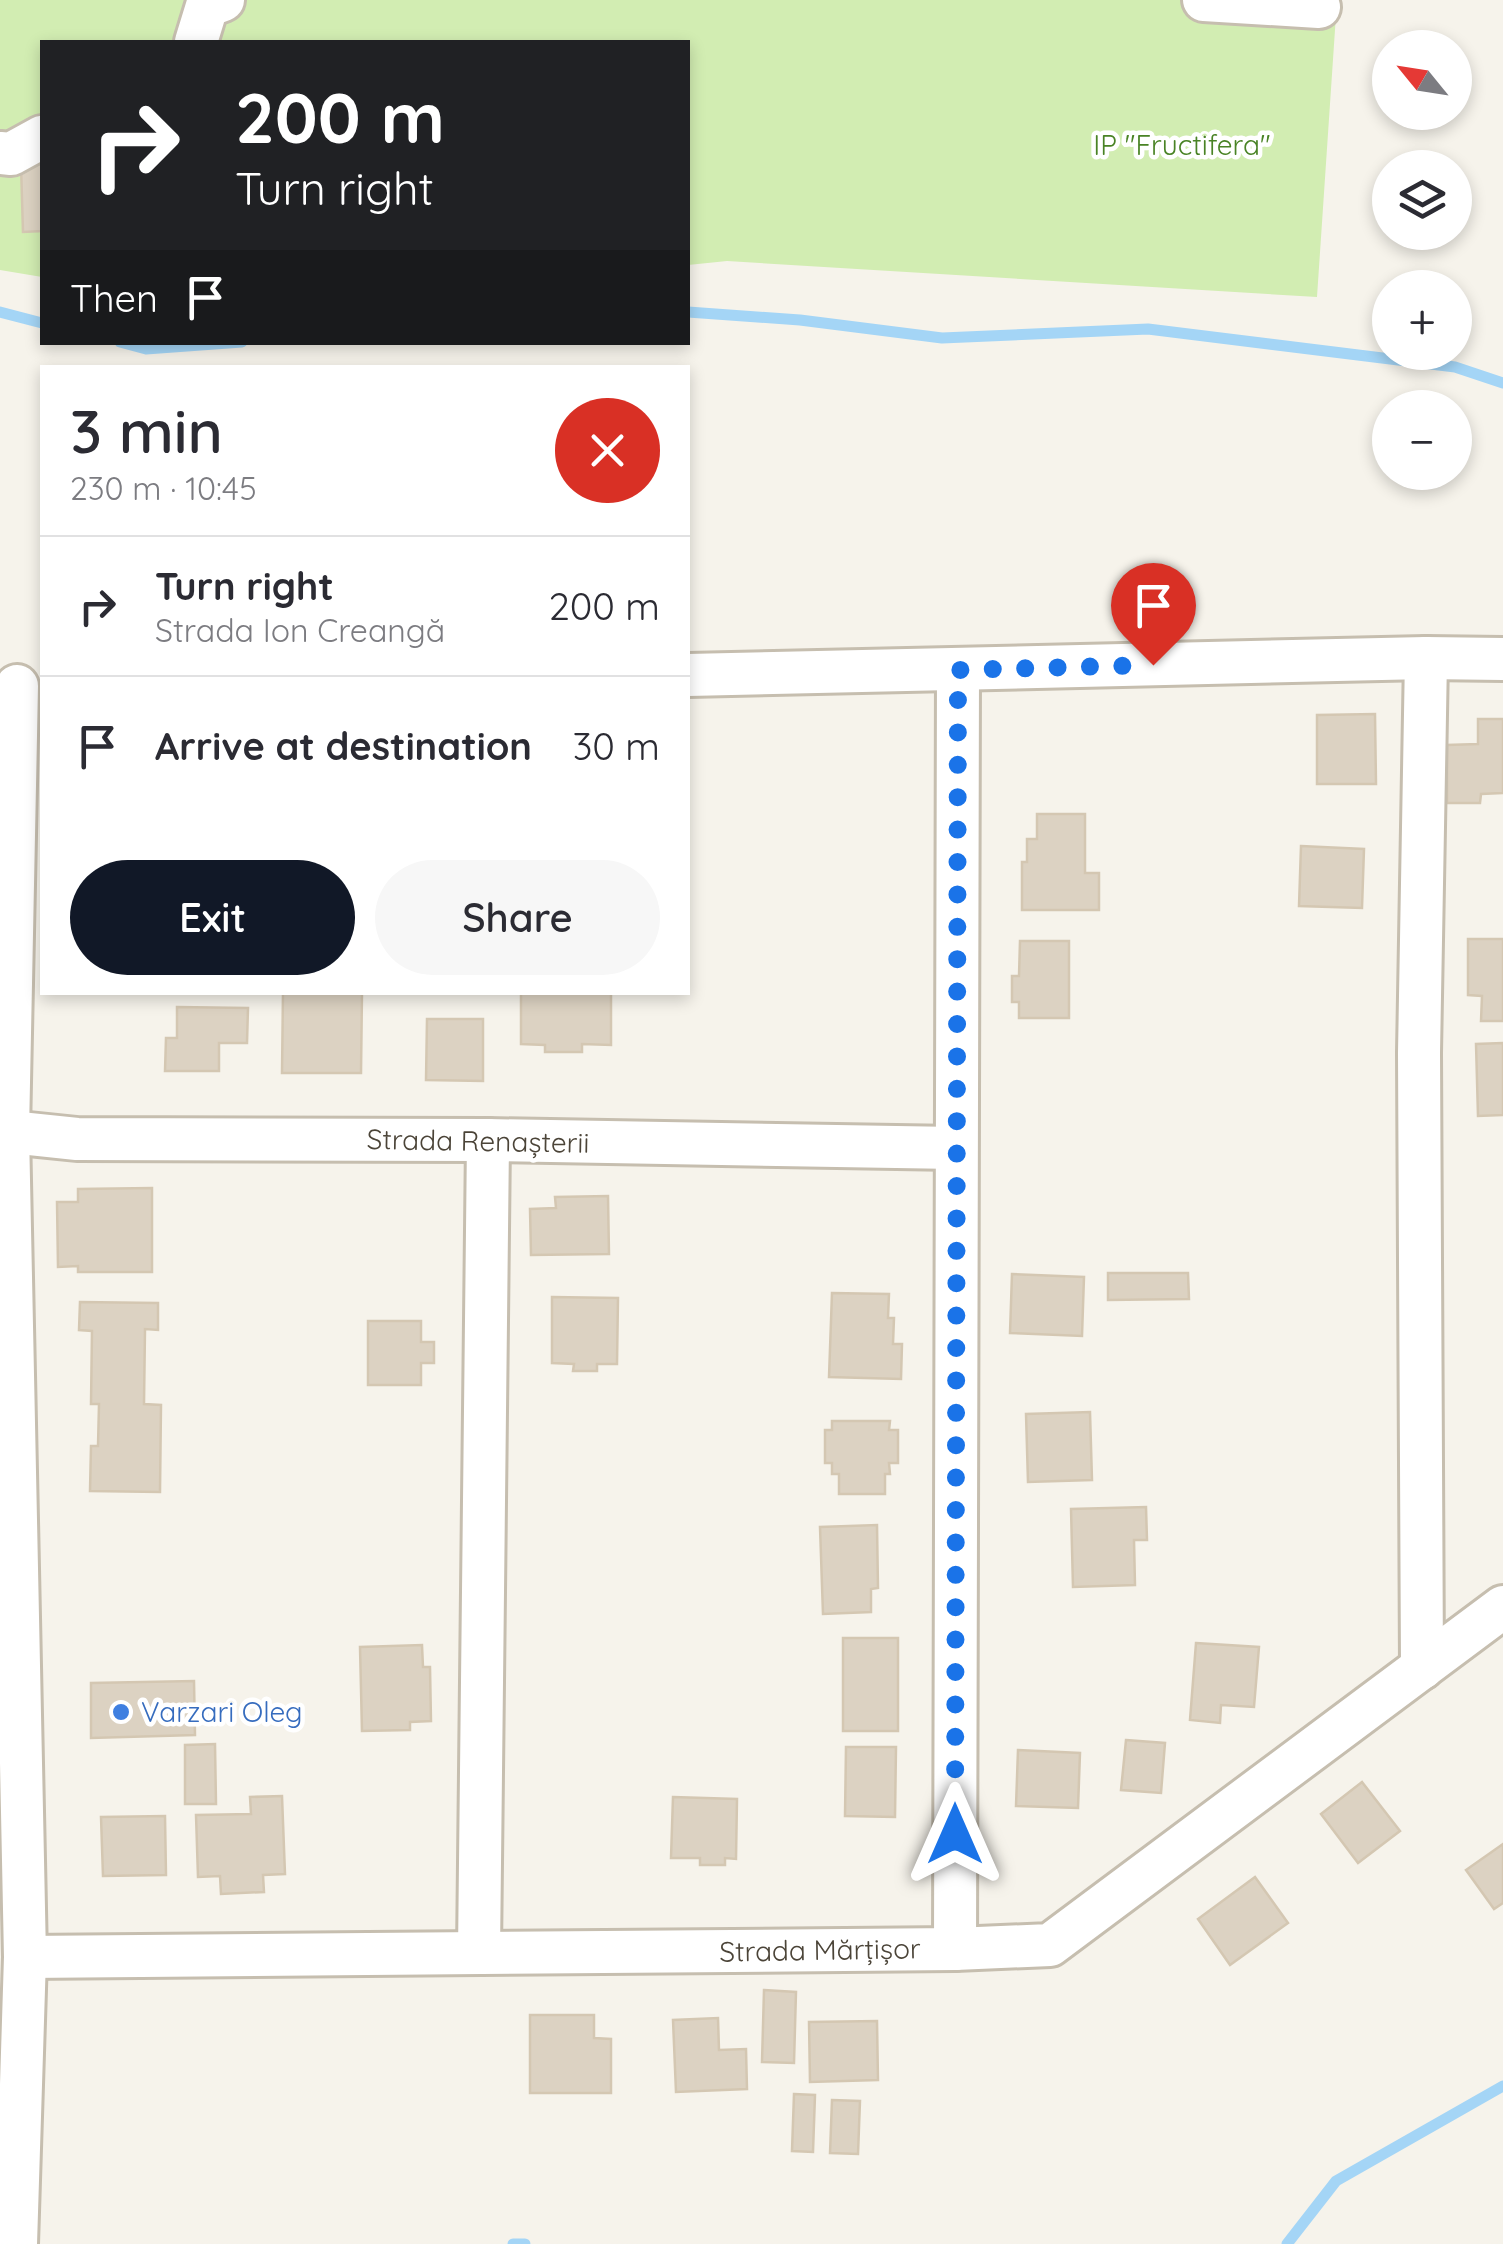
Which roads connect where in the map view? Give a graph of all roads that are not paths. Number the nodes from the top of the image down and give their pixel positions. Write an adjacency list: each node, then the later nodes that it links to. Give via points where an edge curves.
1 (1204, 0): 2 (street)
2 (1319, 7)
3 (40, 139): 4 (street, via 11,154)
4 (0, 152)
5 (1426, 658): 6 (street); 7 (street); 14 (street, via 1419,1053)
6 (1503, 659)
7 (958, 670): 8 (street); 12 (street)
8 (690, 675)
9 (20, 685): 10 (street)
10 (4, 1131): 11 (street, Strada Renașterii, via 77,1139); 17 (street)
11 (488, 1140): 12 (street, Strada Renașterii); 16 (street)
12 (956, 1148): 15 (street)
13 (1503, 1606): 14 (street, Strada Mărțișor)
14 (1422, 1668): 15 (street, Strada Mărțișor, via 1050,1944)
15 (955, 1948): 16 (street, Strada Mărțișor)
16 (478, 1953): 17 (street, Strada Mărțișor)
17 (25, 1957): 18 (street)
18 (16, 2244)

